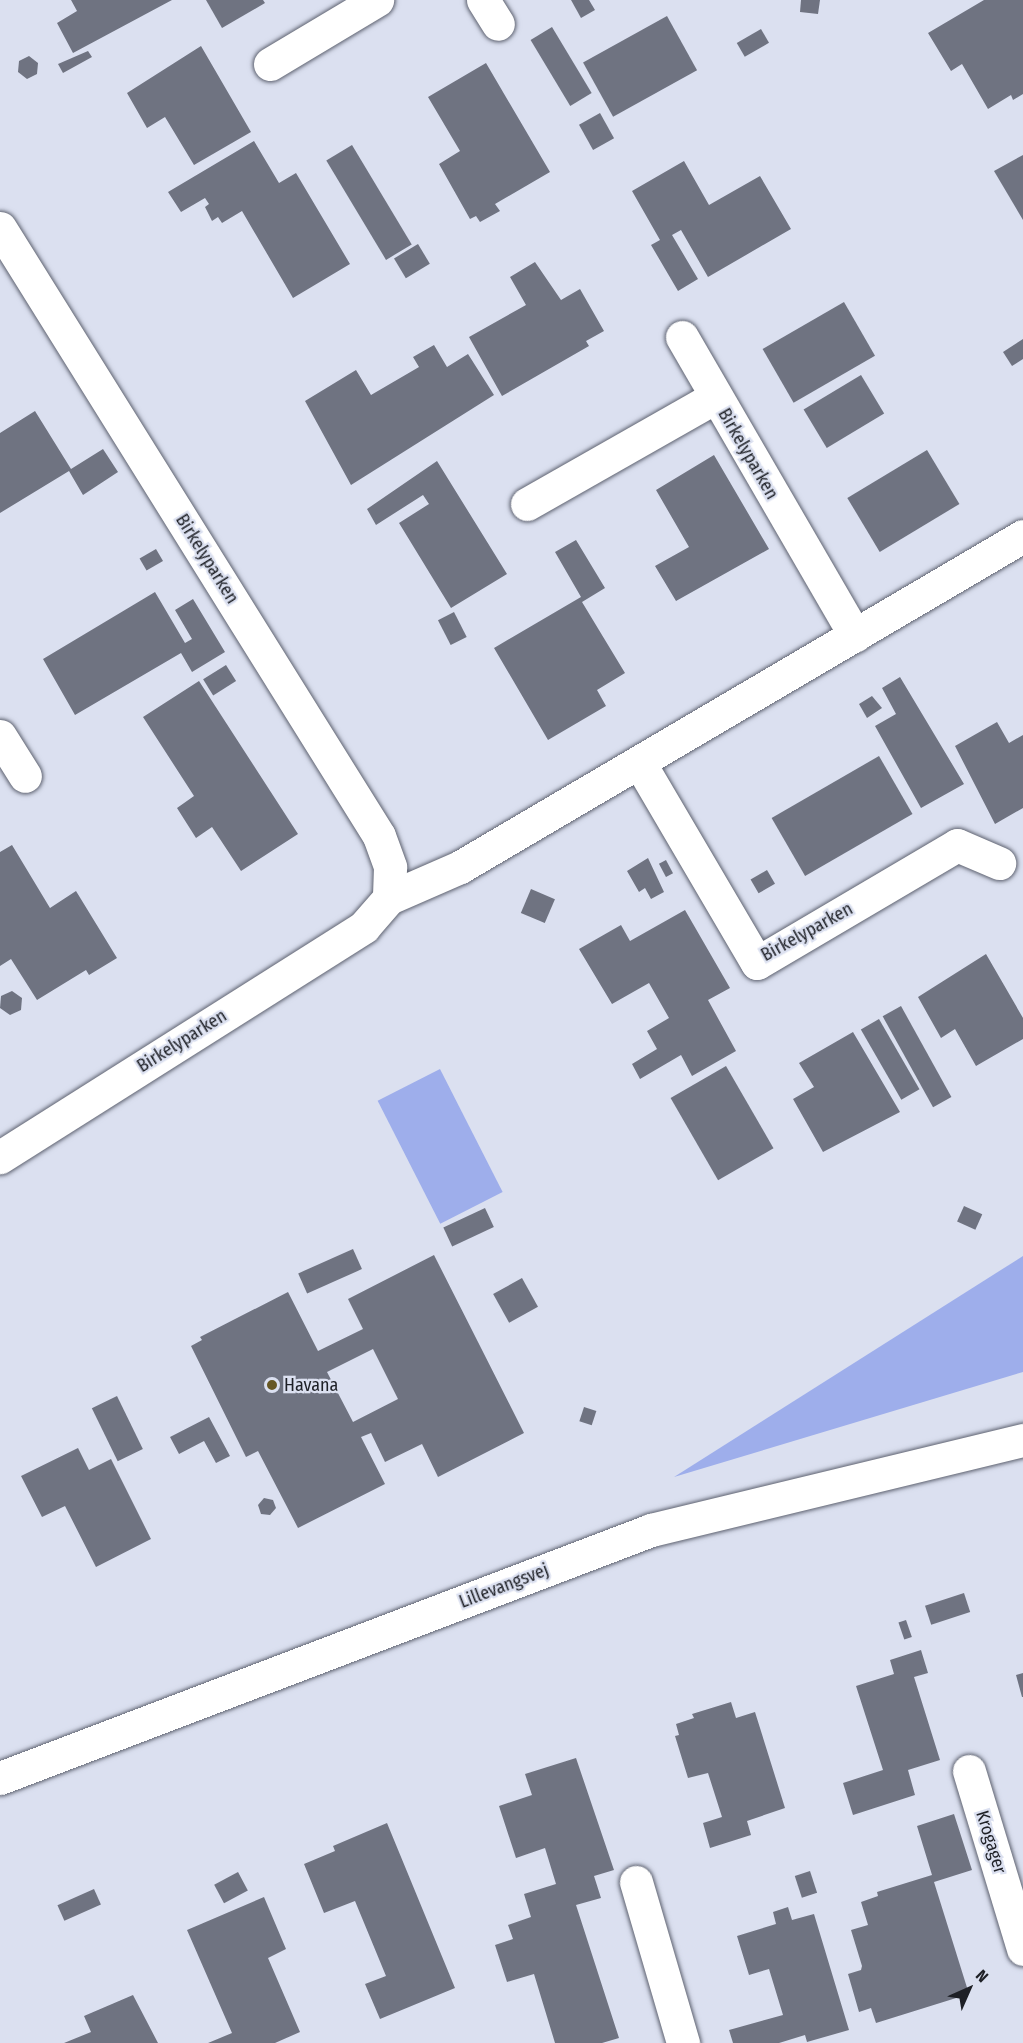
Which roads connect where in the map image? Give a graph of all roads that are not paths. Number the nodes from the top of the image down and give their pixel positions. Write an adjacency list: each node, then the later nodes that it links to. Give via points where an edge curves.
1 (377, 0): 2 (street)
2 (270, 64)
3 (0, 228): 13 (street, Birkelyparken, via 379,836 390,867)
4 (682, 337): 5 (street, Birkelyparken)
5 (715, 397): 6 (street, Birkelyparken); 8 (street, Birkelyparken)
6 (527, 504)
7 (1023, 536): 8 (street, Birkelyparken)
8 (855, 635): 10 (street, Birkelyparken)
9 (0, 736): 11 (street)
10 (639, 762): 12 (street, Birkelyparken, via 757,963 957,845); 13 (street, Birkelyparken, via 460,867)
11 (25, 776)
12 (999, 863)
13 (389, 898): 14 (street, Birkelyparken, via 364,927)
14 (0, 1157)
15 (1023, 1440): 17 (street, Lillevangsvej, via 651,1530)
16 (969, 1771): 19 (street, Krogager)
17 (0, 1778)
18 (636, 1882): 20 (street)
19 (1023, 1948)
20 (683, 2043)

